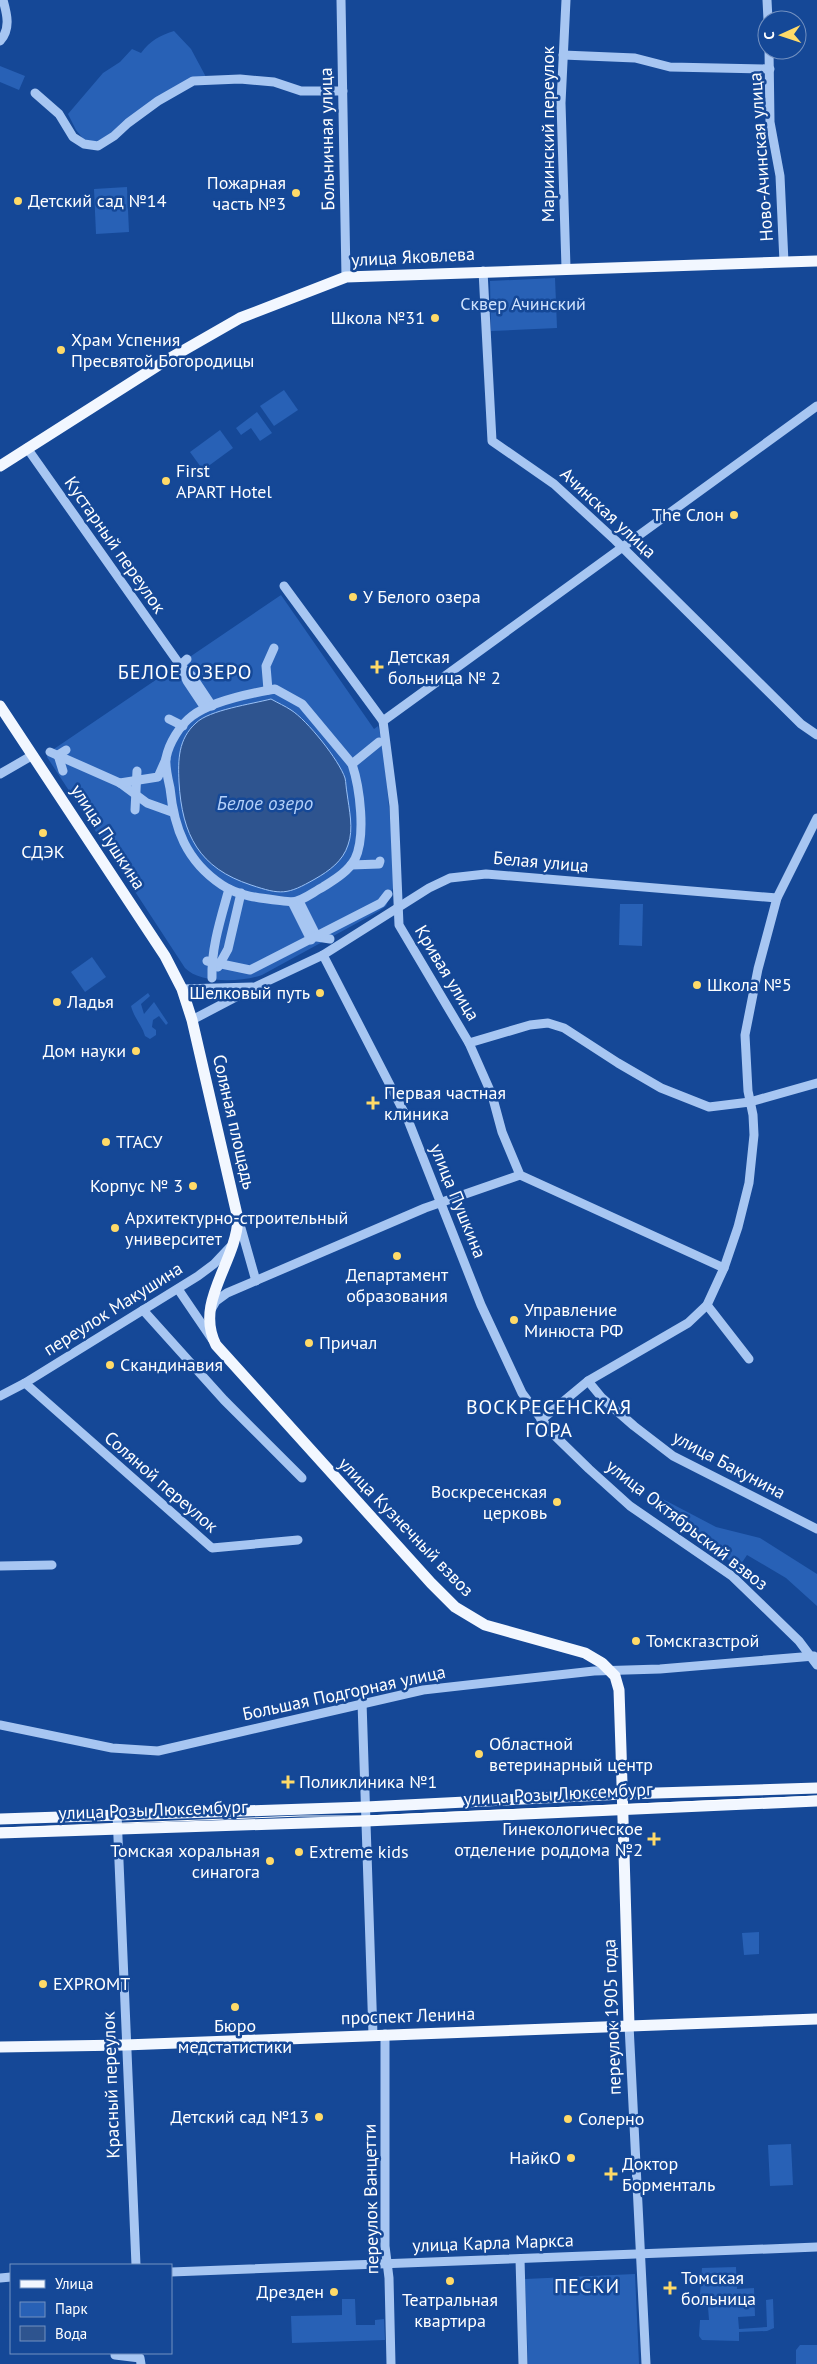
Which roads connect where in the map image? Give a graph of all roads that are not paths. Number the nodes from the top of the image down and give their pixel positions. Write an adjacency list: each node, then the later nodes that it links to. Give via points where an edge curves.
1 (3, 0): 4 (street, via 8,22 5,36)
2 (341, 0): 8 (street, Больничная улица)
3 (566, 0): 5 (street, Мариинский переулок)
4 (0, 41)
5 (563, 55): 7 (street, via 635,58 670,67); 12 (street, Мариинский переулок, via 561,112)
6 (770, 60): 7 (street, Ново-Ачинская улица)
7 (770, 69): 11 (street, Ново-Ачинская улица, via 770,122 780,176)
8 (343, 91): 9 (street, via 301,92 274,82 240,79 193,81 158,101 98,146 84,144 73,137 59,114); 14 (street, Больничная улица)
9 (35, 93)
10 (817, 261): 11 (main road, улица Яковлева)
11 (784, 262): 12 (main road, улица Яковлева)
12 (566, 268): 13 (main road, улица Яковлева)
13 (483, 271): 14 (main road, улица Яковлева); 18 (street, Ачинская улица, via 492,441 554,484)
14 (346, 277): 16 (main road, улица Яковлева, via 240,318 165,361)
15 (817, 406): 18 (street)
16 (28, 448): 17 (main road, улица Яковлева); 21 (street, Кустарный переулок)
17 (0, 466)
18 (623, 548): 26 (street); 28 (street, Ачинская улица, via 801,724)
19 (284, 586): 26 (street, Кривая улица)
20 (274, 648): 22 (street, via 263,667)
21 (189, 678): 23 (street); 23 (street, via 203,691)
22 (268, 690): 23 (street); 33 (street, via 283,692 306,707)
23 (208, 705): 27 (street)
24 (0, 706): 30 (main road, улица Пушкина)
25 (169, 719): 27 (street)
26 (383, 721): 49 (street, Кривая улица, via 398,857)
27 (183, 726): 32 (street, via 174,736)
28 (817, 736)
29 (380, 742): 33 (street)
30 (33, 755): 34 (street); 58 (main road, улица Пушкина, via 165,956)
31 (56, 755): 36 (street)
32 (166, 758): 35 (street, via 158,777); 39 (street)
33 (352, 764): 42 (street, via 361,827 359,847)
34 (0, 774)
35 (136, 776): 36 (street); 37 (street)
36 (120, 782): 37 (street)
37 (135, 793): 38 (street); 39 (street, via 147,803)
38 (135, 810)
39 (172, 812): 43 (street, via 175,830 195,860)
40 (817, 818): 46 (street)
41 (380, 861): 42 (street, via 378,864)
42 (351, 865): 47 (street, via 331,882)
43 (229, 889): 44 (street); 48 (street)
44 (242, 893): 47 (street); 50 (street)
45 (388, 894): 51 (street, via 381,903)
46 (776, 898): 49 (street, Белая улица, via 486,874 450,878); 62 (street, via 745,1035)
47 (295, 902): 51 (street)
48 (222, 909): 50 (street); 53 (street)
49 (397, 910): 55 (street, Белая улица); 60 (street, Кривая улица, via 399,925)
50 (238, 915): 54 (street)
51 (314, 938): 52 (street); 56 (street, via 250,970)
52 (330, 939)
53 (213, 946): 54 (street); 56 (street)
54 (228, 952): 56 (street)
55 (323, 955): 57 (street); 64 (street, улица Пушкина, via 408,1120)
56 (213, 962)
57 (255, 987): 58 (street); 59 (street)
58 (182, 989): 59 (main road, улица Пушкина)
59 (192, 1020): 65 (main road, Соляная площадь)
60 (469, 1043): 62 (street, via 530,1025 548,1024 564,1028 662,1088 710,1107); 63 (street, Кривая улица, via 492,1095 502,1132)
61 (817, 1083): 62 (street)
62 (750, 1102): 67 (street, via 754,1135 748,1187)
63 (520, 1175): 64 (street); 67 (street)
64 (439, 1204): 68 (street); 78 (street, улица Пушкина, via 518,1385)
65 (238, 1220): 66 (main road, Соляная площадь); 68 (street)
66 (236, 1241): 69 (street, переулок Макушина, via 214,1264); 72 (main road, Соляная площадь, via 212,1296)
67 (724, 1268): 70 (street)
68 (256, 1280): 72 (street, via 216,1300)
69 (178, 1289): 71 (street, переулок Макушина); 73 (street)
70 (707, 1306): 74 (street); 75 (street, via 688,1323)
71 (143, 1310): 76 (street, переулок Макушина); 79 (street, via 224,1400)
72 (208, 1319): 73 (main road, Соляная площадь)
73 (216, 1345): 86 (main road, улица Кузнечный взвоз, via 455,1607 485,1625 585,1653)
74 (749, 1359)
75 (588, 1381): 78 (street); 80 (street, улица Бакунина, via 628,1421 673,1456)
76 (25, 1383): 77 (street, переулок Макушина); 81 (street, Соляной переулок, via 212,1548)
77 (0, 1396)
78 (541, 1420): 84 (street, улица Октябрьский взвоз, via 630,1506 732,1576)
79 (302, 1478)
80 (817, 1529)
81 (298, 1540)
82 (52, 1565): 83 (street)
83 (0, 1566)
84 (814, 1656): 85 (street, улица Октябрьский взвоз); 86 (street, Большая Подгорная улица)
85 (817, 1665)
86 (612, 1670): 87 (street, Большая Подгорная улица, via 423,1690); 90 (main road, переулок 1905 года, via 618,1690)
87 (362, 1702): 88 (street, Большая Подгорная улица, via 158,1751 112,1748); 92 (street, переулок Ванцетти)
88 (0, 1725)
89 (817, 1788): 90 (main road, улица Розы Люксембург)
90 (622, 1794): 92 (main road, улица Розы Люксембург); 93 (main road, переулок 1905 года)
91 (817, 1801): 93 (main road, улица Розы Люксембург)
92 (366, 1807): 94 (main road, улица Розы Люксембург); 96 (street, переулок Ванцетти)
93 (623, 1809): 96 (main road, улица Розы Люксембург); 100 (main road, переулок 1905 года)
94 (117, 1814): 95 (main road, улица Розы Люксембург); 97 (street, Красный переулок)
95 (0, 1819)
96 (366, 1820): 97 (main road, улица Розы Люксембург); 101 (street, переулок Ванцетти)
97 (118, 1828): 98 (main road, улица Розы Люксембург); 102 (street, Красный переулок)
98 (0, 1832)
99 (817, 2019): 100 (main road, проспект Ленина)
100 (629, 2025): 101 (main road, проспект Ленина); 105 (street, переулок 1905 года)
101 (379, 2034): 102 (main road, проспект Ленина); 107 (street, переулок Ванцетти)
102 (126, 2045): 103 (main road, проспект Ленина); 108 (street, Красный переулок)
103 (0, 2047)
104 (817, 2247): 105 (street, улица Карла Маркса)
105 (641, 2252): 106 (street, улица Карла Маркса); 114 (street, переулок 1905 года)
106 (520, 2259): 107 (street, улица Карла Маркса); 113 (street)
107 (387, 2263): 109 (street, улица Карла Маркса); 112 (street, переулок Ванцетти)
108 (136, 2264)
109 (172, 2272)
110 (115, 2354): 111 (street, via 140,2358)
111 (141, 2364)
112 (391, 2364)
113 (523, 2364)
114 (646, 2364)

